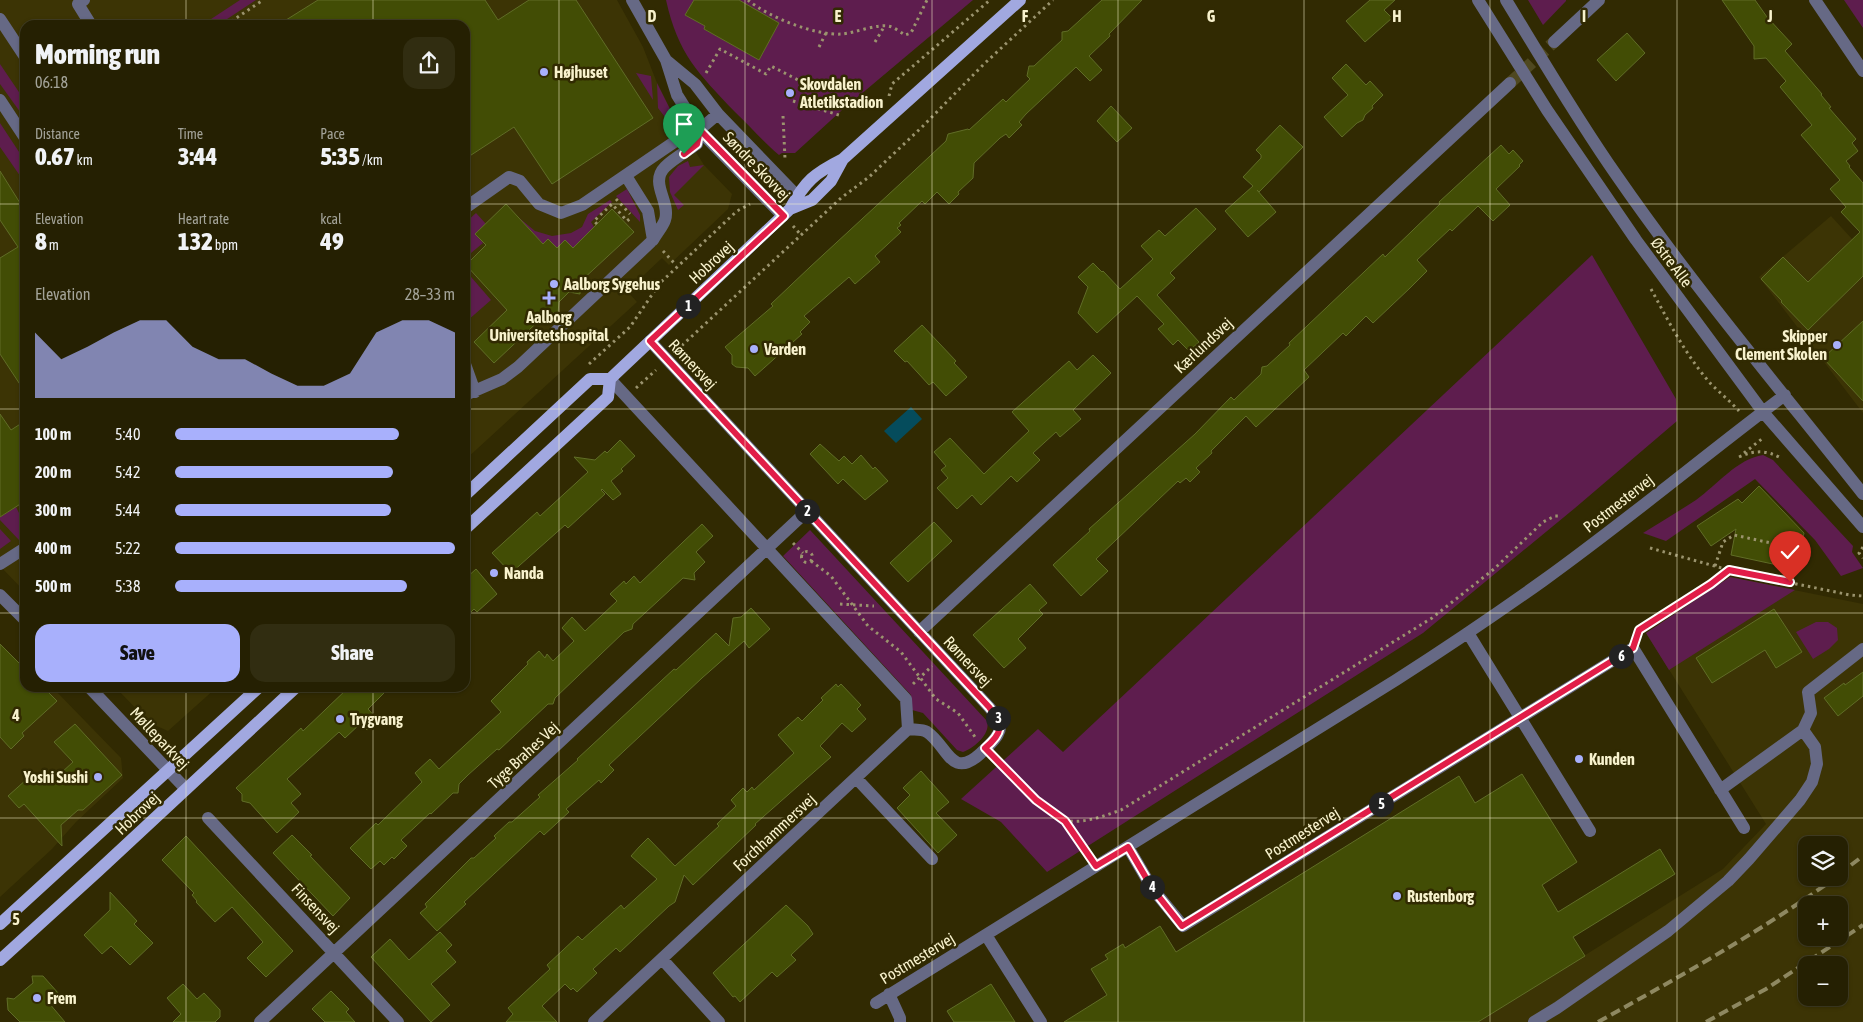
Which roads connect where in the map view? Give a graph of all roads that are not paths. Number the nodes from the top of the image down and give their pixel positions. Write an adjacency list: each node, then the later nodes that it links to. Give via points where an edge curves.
1 (84, 0): 9 (street, via 78,4)
2 (632, 0): 12 (street, Søndre Skovvej)
3 (1020, 0): 19 (main road, Hobrovej)
4 (1478, 0): 29 (street, Østre Alle, via 1607,199)
5 (1506, 0): 28 (street, Østre Alle, via 1616,176)
6 (1599, 0): 10 (street)
7 (1816, 0): 13 (street)
8 (0, 19): 11 (street)
9 (88, 20)
10 (1554, 42)
11 (20, 49)
12 (666, 60): 16 (street, Søndre Skovvej, via 695,84); 18 (street, Søndre Skovvej, via 677,95)
13 (1863, 71)
14 (1510, 83): 40 (street, Kærlundsvej)
15 (0, 100): 17 (street)
16 (718, 114): 18 (street); 21 (street, Søndre Skovvej)
17 (20, 123)
18 (700, 130): 20 (street, via 686,134); 23 (street, Søndre Skovvej); 24 (street, via 697,144 664,168 660,176 666,218)
19 (843, 159): 21 (main road, Hobrovej, via 820,170); 23 (main road, Hobrovej, via 831,181 812,200)
20 (626, 176): 22 (street, via 582,205 561,213 539,204 520,181 509,177); 24 (street, via 648,211)
21 (797, 196): 23 (main road, Hobrovej)
22 (470, 204)
23 (787, 212): 25 (main road, Hobrovej)
24 (657, 244): 27 (street, via 502,380)
25 (650, 341): 26 (main road, Hobrovej); 32 (street, Rømersvej)
26 (610, 379): 30 (main road, via 590,379); 33 (main road, Hobrovej, via 608,397); 35 (street)
27 (470, 394)
28 (1785, 395): 29 (street, Postmestervej); 31 (street, Østre Alle)
29 (1763, 412): 34 (street, Østre Alle); 41 (street, Postmestervej, via 1600,538)
30 (470, 490)
31 (1863, 494)
32 (807, 511): 35 (street, Tyge Brahes Vej); 40 (street, Rømersvej)
33 (470, 524)
34 (1863, 527)
35 (767, 549): 47 (street, via 906,699); 60 (street, Tyge Brahes Vej)
36 (20, 551): 37 (street)
37 (0, 564)
38 (0, 595): 39 (street)
39 (20, 615)
40 (919, 632): 47 (street, Rømersvej, via 998,718 1000,730 995,740 964,764 955,762 926,731)
41 (1468, 633): 46 (street); 56 (street, Postmestervej)
42 (1863, 649): 48 (street, via 1808,692 1811,713)
43 (94, 692): 49 (street, Mølleparkvej)
44 (254, 692): 49 (main road, Hobrovej)
45 (290, 692): 51 (main road, Hobrovej)
46 (1521, 718): 52 (street, Postmestervej, via 1633,648); 55 (street); 56 (street, Postmestervej, via 1182,926 1152,888)
47 (908, 729): 50 (street, Forchhammersvej)
48 (1803, 730): 52 (street); 71 (street, via 1816,747 1817,764 1812,782 1749,859 1668,931)
49 (168, 771): 51 (street, Mølleparkvej); 58 (main road, Hobrovej)
50 (856, 778): 57 (street); 62 (street, Forchhammersvej)
51 (186, 789): 61 (main road, Hobrovej)
52 (1720, 790): 54 (street)
53 (208, 818): 60 (street, Finsensvej)
54 (1744, 828)
55 (1590, 831)
56 (1128, 847): 59 (street, Postmestervej)
57 (932, 859)
58 (0, 924)
59 (986, 936): 63 (street, Postmestervej); 70 (street)
60 (335, 952): 65 (street, Tyge Brahes Vej); 66 (street, Finsensvej)
61 (0, 958)
62 (662, 959): 67 (street, Forchhammersvej); 68 (street)
63 (889, 994): 64 (street, Postmestervej); 69 (street)
64 (876, 1003)
65 (260, 1022)
66 (398, 1022)
67 (594, 1022)
68 (719, 1022)
69 (900, 1022)
70 (1041, 1022)
71 (1534, 1022)

